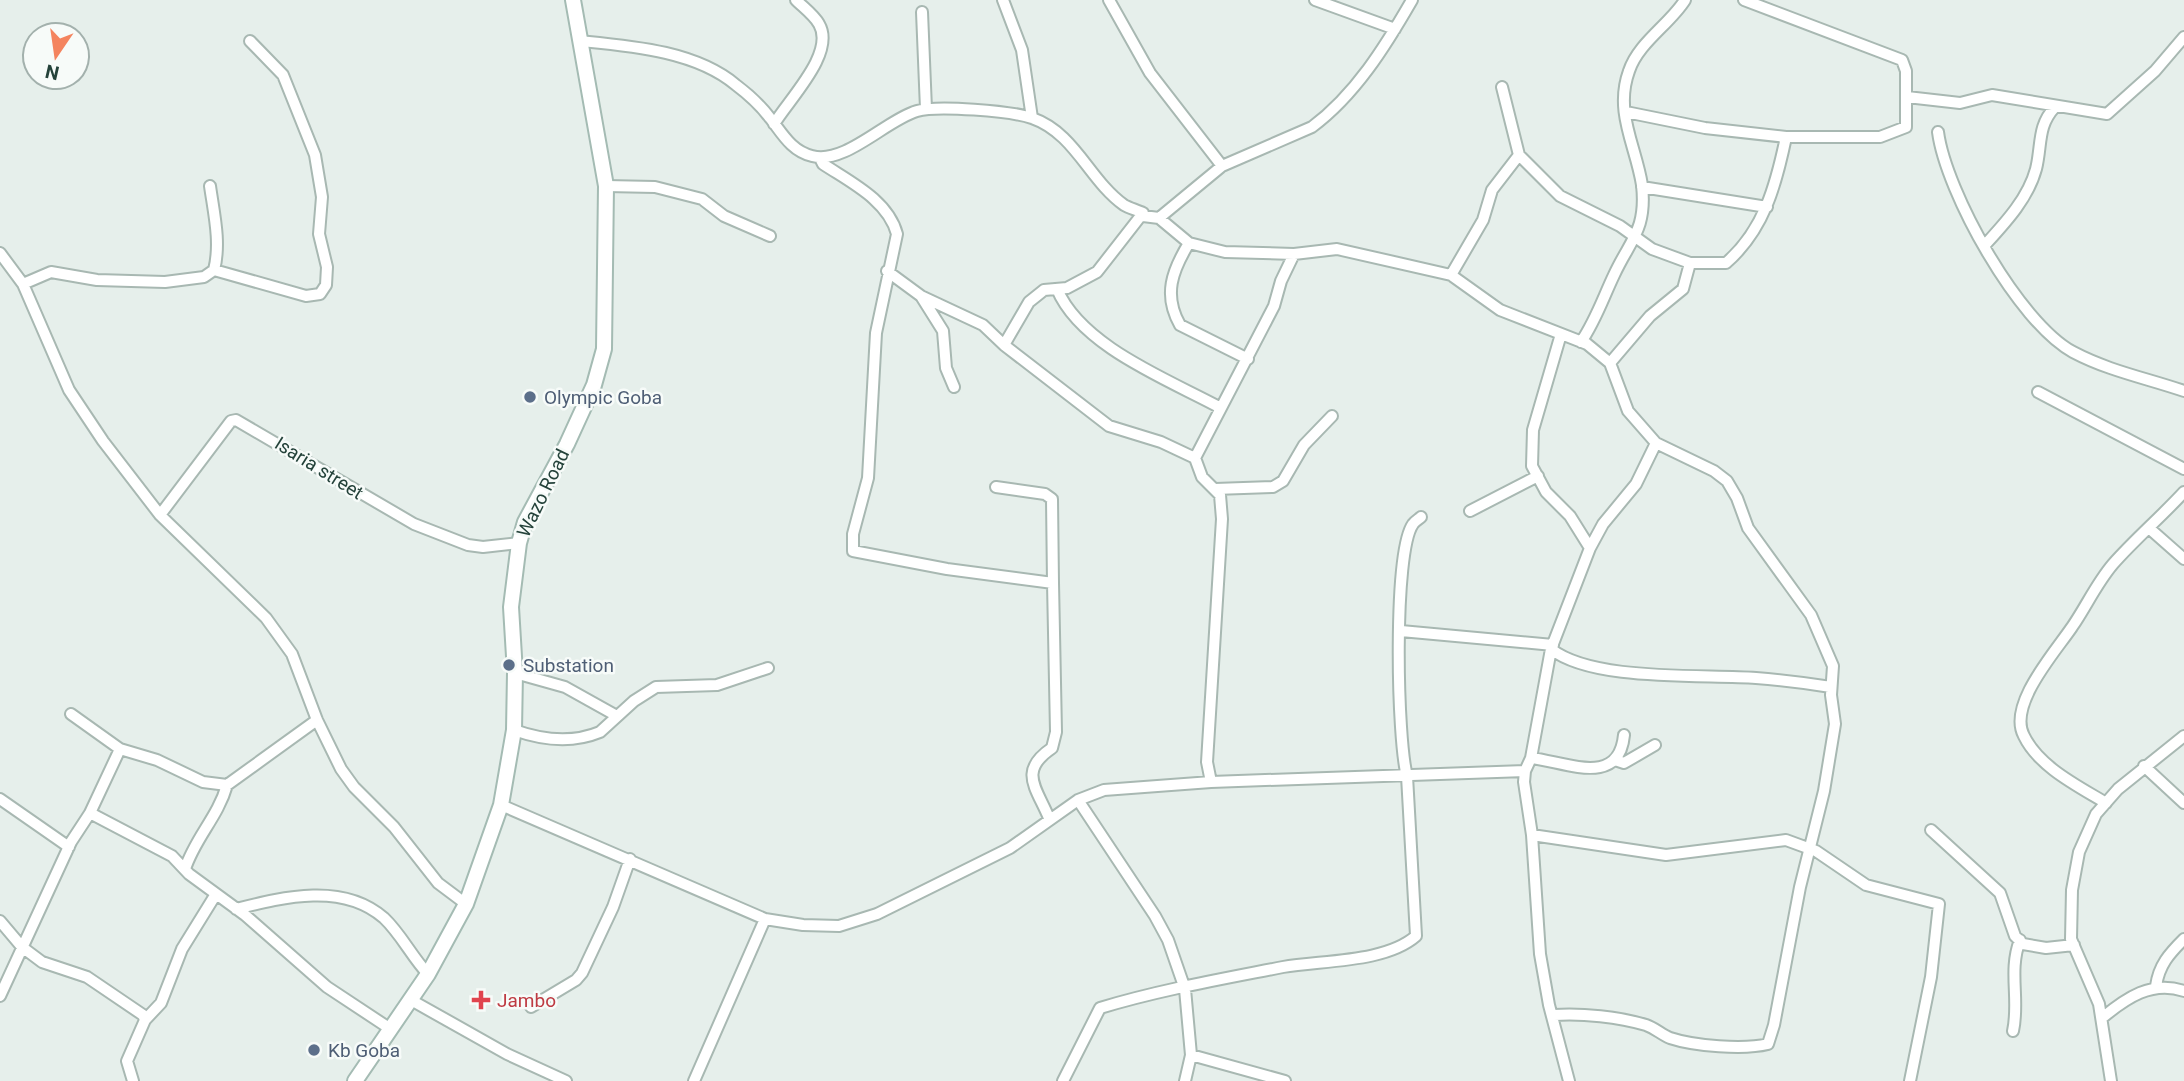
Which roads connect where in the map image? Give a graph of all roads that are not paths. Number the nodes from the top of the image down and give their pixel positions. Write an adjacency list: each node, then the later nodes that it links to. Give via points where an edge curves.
1 (573, 0): 13 (main road, Wazo Road)
2 (796, 0): 20 (street, via 819,24 825,41 822,55)
3 (1003, 0): 19 (street, via 1022,50)
4 (1108, 0): 25 (street, via 1150,73)
5 (1315, 0): 10 (street)
6 (1412, 0): 10 (street)
7 (1685, 0): 18 (street, via 1630,67)
8 (1744, 0): 15 (street, via 1902,60)
9 (922, 12): 17 (street)
10 (1395, 29): 25 (street, via 1368,70 1312,127)
11 (2184, 37): 16 (street, via 2109,113)
12 (250, 41): 39 (street, via 283,75 315,155 326,285 320,294 306,296)
13 (580, 41): 20 (street, via 628,45 705,64 735,84); 27 (main road, Wazo Road)
14 (1502, 87): 23 (street)
15 (1907, 97): 16 (street, via 1960,103 1992,96); 22 (street, via 1906,127 1895,134)
16 (2055, 107): 35 (street, via 2042,125 2031,182 2012,214)
17 (926, 109): 19 (street, via 1007,112); 24 (street, via 834,156)
18 (1626, 112): 22 (street); 28 (street, via 1629,143)
19 (1031, 118): 30 (street, via 1061,134 1124,205)
20 (774, 124): 24 (street, via 799,151)
21 (1938, 132): 35 (street, via 1950,179)
22 (1786, 138): 29 (street)
23 (1519, 155): 33 (street, via 1560,196 1612,221); 41 (street, via 1492,190 1483,220)
24 (820, 158): 40 (street, via 893,219 897,234)
25 (1222, 166): 31 (street)
26 (210, 186): 39 (street, via 217,232)
27 (606, 186): 32 (street, via 654,187 702,199 724,216); 66 (main road, Wazo Road, via 604,349 594,385 525,522)
28 (1642, 187): 29 (street); 33 (street)
29 (1767, 208): 38 (street, via 1751,236 1727,263)
30 (1143, 213): 31 (street); 43 (street, via 1097,272)
31 (1159, 218): 34 (street)
32 (770, 236)
33 (1636, 240): 38 (street); 46 (street, via 1614,273)
34 (1189, 243): 37 (street, via 1226,252); 48 (street, via 1173,269 1169,298 1174,314 1180,325)
35 (1984, 246): 51 (street, via 2020,304 2070,350 2119,372)
36 (0, 253): 42 (street)
37 (1294, 254): 41 (street, via 1337,248); 48 (street)
38 (1690, 263): 49 (street, via 1683,289 1650,316)
39 (214, 270): 42 (street, via 196,279 165,282 97,280 51,272)
40 (887, 271): 44 (street); 69 (street, via 876,333 869,478 853,534 853,551)
41 (1451, 275): 45 (street, via 1500,310)
42 (23, 284): 63 (street, via 69,390)
43 (1057, 289): 47 (street, via 1044,290 1029,302); 53 (street, via 1076,320 1119,353)
44 (921, 296): 47 (street, via 971,318); 50 (street, via 943,331 946,368)
45 (1561, 334): 46 (street); 58 (street, via 1533,430 1532,466)
46 (1581, 342): 49 (street)
47 (1004, 345): 56 (street, via 1109,426)
48 (1248, 359): 53 (street)
49 (1610, 363): 55 (street, via 1628,411)
50 (954, 387)
51 (2184, 391)
52 (2038, 392): 57 (street)
53 (1219, 407): 56 (street)
54 (1332, 416): 60 (street, via 1304,445 1283,481 1273,487)
55 (1656, 443): 67 (street, via 1636,484); 74 (street, via 1727,481 1748,528 1811,615 1833,666)
56 (1195, 458): 60 (street, via 1202,477)
57 (2184, 469)
58 (1538, 476): 62 (street); 67 (street)
59 (996, 487): 69 (street, via 1052,499)
60 (1215, 489): 88 (street, via 1220,495 1222,519 1207,762)
61 (2184, 492): 65 (street)
62 (1470, 511)
63 (160, 515): 66 (street, Isaria street, via 236,420 414,524 468,545); 77 (street, via 266,618 292,654)
64 (1422, 517): 70 (street, via 1413,524 1408,538 1401,584)
65 (2150, 528): 68 (street); 92 (street, via 2113,564 2050,654 2021,718 2023,735 2044,760)
66 (519, 543): 73 (main road, Wazo Road, via 511,607)
67 (1590, 548): 71 (street)
68 (2184, 559)
69 (1053, 583): 96 (street, via 1056,732 1052,748 1032,766)
70 (1401, 631): 71 (street); 87 (street, via 1401,754)
71 (1552, 647): 74 (street, via 1567,659 1595,667); 83 (street)
72 (768, 668): 76 (street, via 717,685 656,687)
73 (515, 673): 76 (street, via 565,687); 78 (main road, Wazo Road)
74 (1831, 687): 100 (street, via 1835,724)
75 (71, 713): 82 (street)
76 (617, 716): 78 (street, via 600,733 557,742)
77 (317, 720): 89 (street); 104 (street, via 354,787 394,827 438,883)
78 (513, 730): 94 (main road, Wazo Road)
79 (1624, 735): 84 (street, via 1622,751)
80 (2184, 736): 85 (street)
81 (1655, 745): 84 (street, via 1624,763)
82 (120, 749): 89 (street, via 203,782); 95 (street)
83 (1531, 758): 84 (street, via 1594,769); 86 (street)
84 (1615, 760)
85 (2144, 766): 92 (street); 93 (street)
86 (1525, 771): 87 (street); 98 (street)
87 (1407, 776): 88 (street); 114 (street, via 1416,936 1405,946 1386,952 1284,967)
88 (1211, 782): 91 (street, via 1104,790)
89 (227, 785): 102 (street, via 219,810 196,842)
90 (0, 800): 99 (street)
91 (1078, 800): 96 (street); 114 (street, via 1155,916)
92 (2106, 803): 110 (street, via 2079,852 2072,890)
93 (2184, 803)
94 (501, 806): 101 (street); 104 (main road, Wazo Road)
95 (90, 813): 99 (street); 102 (street, via 172,856)
96 (1049, 818): 106 (street, via 1010,848 877,914 839,926)
97 (1931, 830): 109 (street, via 2000,893)
98 (1532, 835): 100 (street, via 1666,855 1775,839); 119 (street, via 1540,954)
99 (69, 848): 111 (street)
100 (1809, 848): 119 (street, via 1768,1044 1746,1048 1670,1038 1633,1022); 133 (street, via 1866,885 1941,905)
101 (630, 859): 106 (street); 118 (street, via 582,973)
102 (185, 869): 103 (street)
103 (216, 894): 105 (street); 121 (street, via 182,949 161,1003)
104 (466, 904): 112 (main road, Wazo Road)
105 (236, 909): 112 (street, via 301,895 365,906 384,918); 122 (street, via 327,986)
106 (765, 919): 128 (street)
107 (0, 921): 111 (street)
108 (2184, 939): 113 (street, via 2167,955)
109 (2020, 940): 110 (street, via 2035,947); 123 (street, via 2012,978 2018,1010)
110 (2074, 945): 120 (street)
111 (22, 947): 116 (street); 121 (street, via 42,962 87,977 139,1011)
112 (428, 974): 117 (main road, Wazo Road)
113 (2156, 986): 115 (street); 120 (street, via 2121,1002)
114 (1185, 989): 124 (street); 129 (street, via 1100,1008)
115 (2184, 991)
116 (0, 996)
117 (411, 1000): 122 (main road, Wazo Road); 127 (street)
118 (531, 1007)
119 (1554, 1015): 132 (street)
120 (2102, 1018): 134 (street)
121 (145, 1020): 125 (street, via 129,1053)
122 (389, 1028): 126 (main road, Wazo Road)
123 (2013, 1031)
124 (1191, 1055): 130 (street); 131 (street)
125 (129, 1080)
126 (355, 1081)
127 (566, 1081)
128 (694, 1081)
129 (1063, 1081)
130 (1185, 1081)
131 (1285, 1081)
132 (1569, 1081)
133 (1910, 1081)
134 (2111, 1081)

